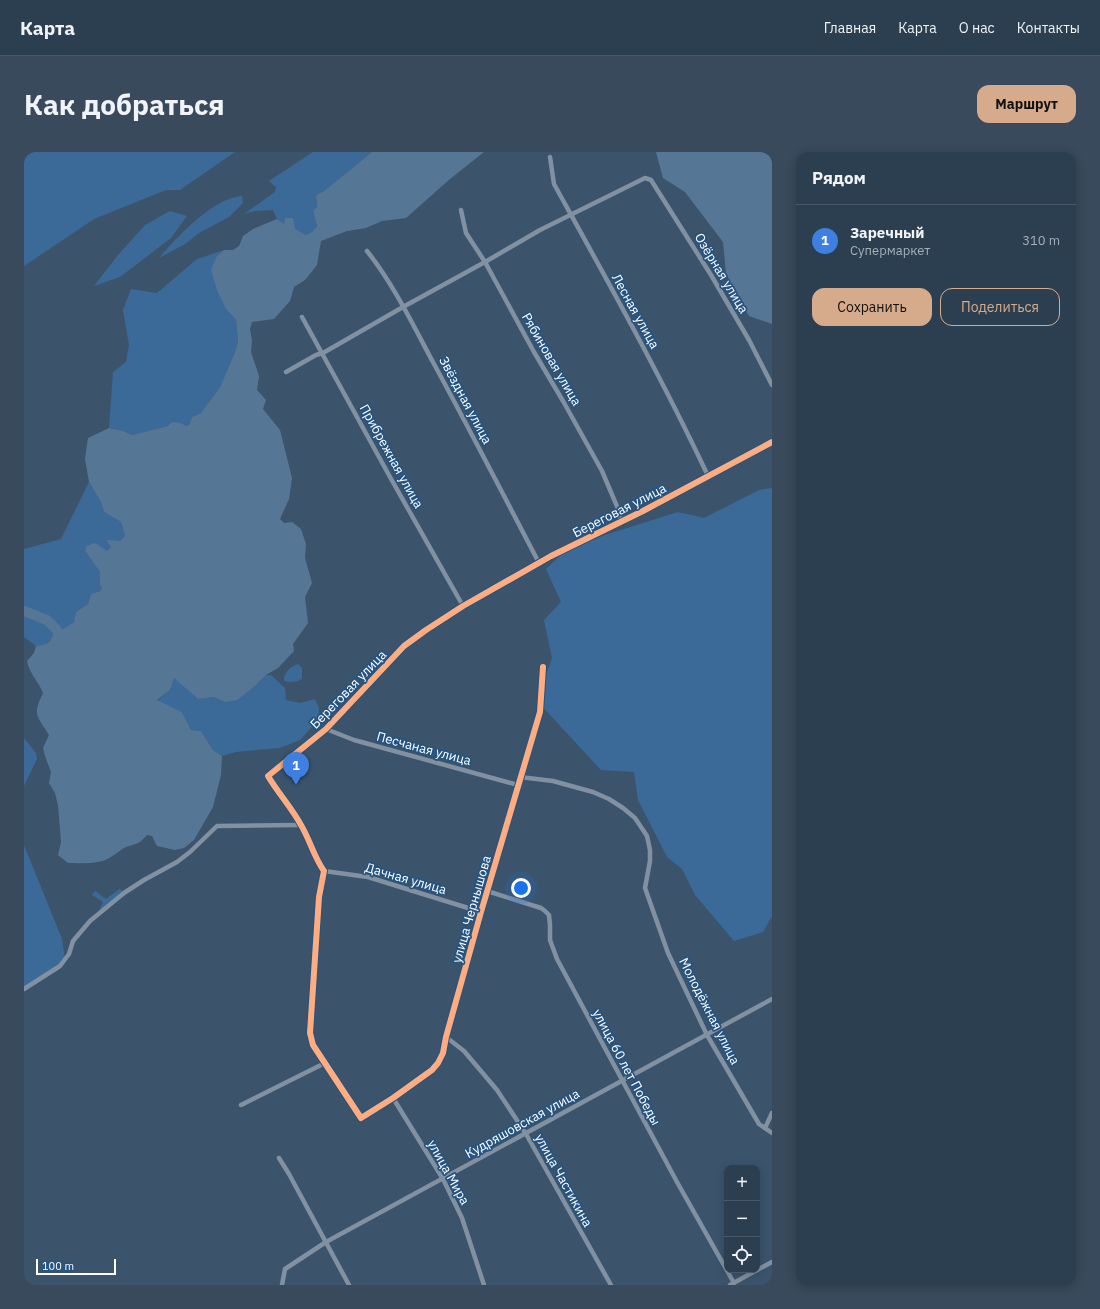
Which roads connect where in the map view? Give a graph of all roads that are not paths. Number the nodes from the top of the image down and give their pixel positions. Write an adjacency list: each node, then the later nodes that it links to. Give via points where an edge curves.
1 (550, 157): 3 (street, Лесная улица, via 554,184)
2 (461, 210): 5 (street, Рябиновая улица, via 466,233)
3 (571, 216): 5 (street, via 540,230); 10 (street, Озёрная улица, via 645,178 651,180 711,275); 12 (street, Лесная улица, via 680,417)
4 (367, 251): 6 (street, Звёздная улица)
5 (485, 262): 6 (street); 13 (street, Рябиновая улица, via 602,471)
6 (403, 306): 8 (street); 14 (street, Звёздная улица)
7 (302, 317): 8 (street, Прибрежная улица)
8 (323, 353): 9 (street); 15 (street, Прибрежная улица)
9 (286, 372)
10 (772, 385)
11 (772, 442): 12 (street, Береговая улица)
12 (708, 476): 13 (street, Береговая улица)
13 (621, 521): 14 (street, Береговая улица)
14 (539, 563): 15 (street, Береговая улица)
15 (463, 606): 17 (street, Береговая улица, via 408,642)
16 (543, 668): 18 (street, улица Чернышова, via 540,712)
17 (326, 729): 19 (street, Песчаная улица, via 354,740); 20 (street, Береговая улица, via 268,776)
18 (520, 777): 19 (street, улица Чернышова); 26 (street, Молодёжная улица, via 553,781 593,792 609,799 635,818 647,836 650,850 645,888 668,953)
19 (518, 785): 22 (street, улица Чернышова)
20 (301, 825): 21 (street, Береговая улица); 24 (street, via 217,826 177,862 124,893 90,921 73,942 69,954 60,966)
21 (324, 871): 23 (street, Дачная улица, via 368,877); 28 (street, via 319,897 310,1033 313,1045)
22 (488, 891): 23 (street, улица Чернышова); 29 (street, улица 60 лет Победы, via 541,908 549,915 550,940 555,954)
23 (481, 912): 27 (street, улица Чернышова)
24 (24, 989)
25 (772, 999): 26 (street, Кудряшовская улица)
26 (707, 1035): 29 (street, Кудряшовская улица); 33 (street, Молодёжная улица, via 752,1113)
27 (446, 1036): 30 (street, улица Чернышова, via 438,1063); 35 (street, улица Частикина, via 464,1051 498,1090)
28 (325, 1063): 30 (street, улица Чернышова, via 361,1118); 31 (street)
29 (621, 1080): 35 (street, Кудряшовская улица); 42 (street, улица 60 лет Победы)
30 (393, 1098): 37 (street, улица Мира)
31 (241, 1105)
32 (772, 1113): 33 (street)
33 (765, 1128): 34 (street, Молодёжная улица)
34 (772, 1133)
35 (526, 1134): 37 (street, Кудряшовская улица); 46 (street, улица Частикина)
36 (279, 1158): 38 (street)
37 (443, 1179): 38 (street, Кудряшовская улица); 45 (street, улица Мира, via 462,1218)
38 (326, 1242): 43 (street, Кудряшовская улица, via 285,1269); 44 (street)
39 (772, 1262): 40 (street)
40 (760, 1268)
41 (752, 1273): 42 (street)
42 (732, 1284)
43 (282, 1285)
44 (349, 1285)
45 (484, 1285)
46 (611, 1285)

